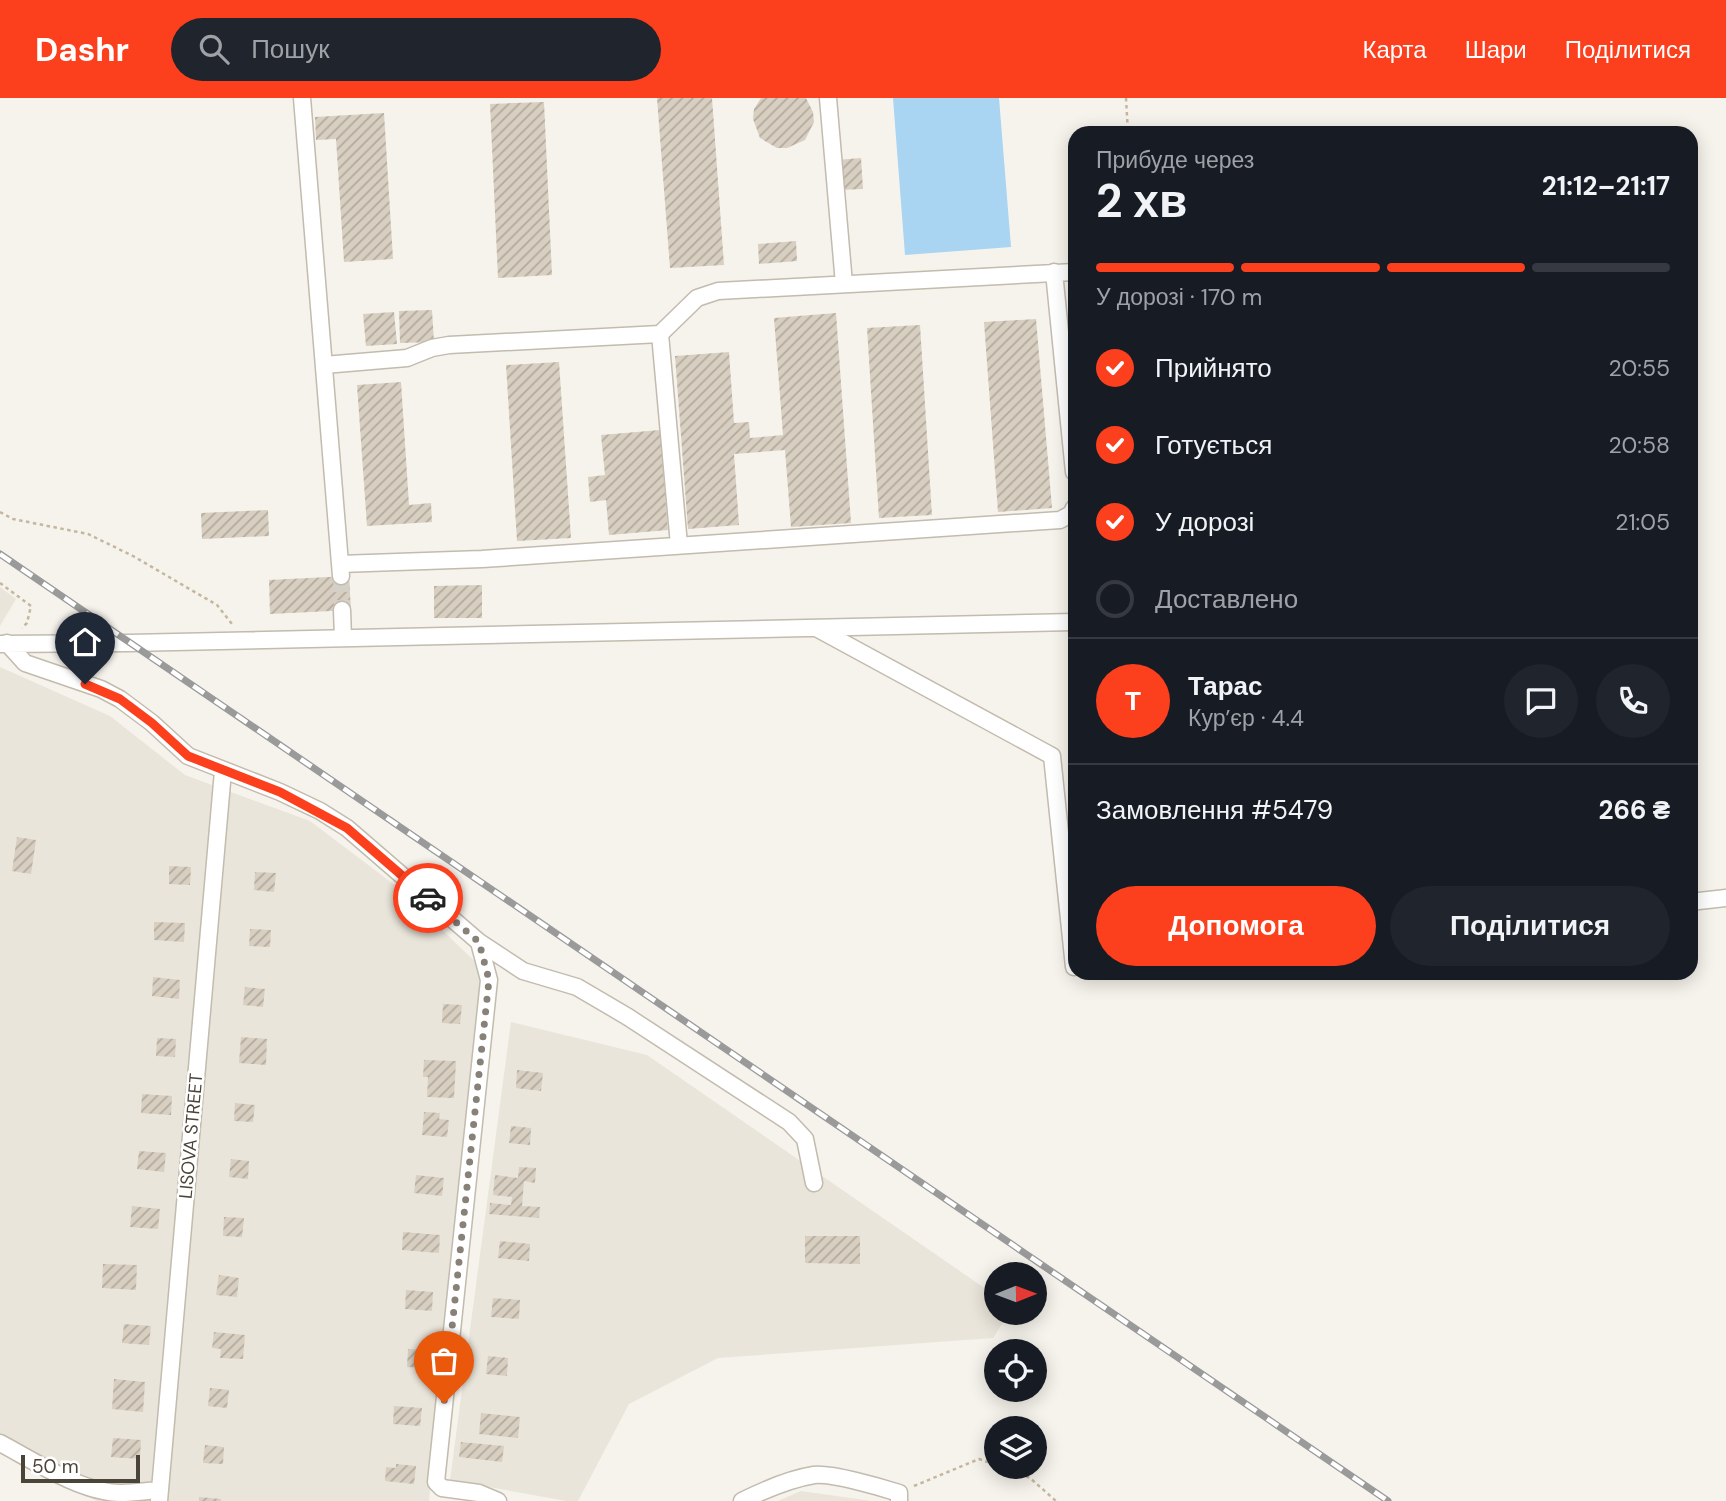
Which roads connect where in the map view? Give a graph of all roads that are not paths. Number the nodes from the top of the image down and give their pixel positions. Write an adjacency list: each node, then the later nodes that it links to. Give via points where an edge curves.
1 (302, 98): 7 (street)
2 (828, 98): 5 (street)
3 (1055, 272): 4 (street); 5 (street); 8 (street)
4 (1068, 272)
5 (844, 285): 6 (street, via 718,291 697,298)
6 (660, 334): 7 (street, via 449,345 407,358); 10 (street)
7 (324, 365): 10 (street, via 340,570)
8 (1068, 409)
9 (1068, 516): 10 (street, via 1060,520)
10 (679, 545)
11 (342, 610): 14 (street)
12 (1068, 622): 13 (street)
13 (816, 628): 14 (street); 19 (street, via 1052,756)
14 (343, 638): 15 (street)
15 (3, 644): 16 (street, via 25,663 120,699 188,756)
16 (223, 771): 20 (street, via 280,792 347,828); 25 (street, LISOVA STREET)
17 (1726, 898): 18 (street)
18 (1698, 901)
19 (1068, 909)
20 (479, 942): 21 (street); 22 (street)
21 (523, 971): 22 (street); 23 (street, via 577,987 789,1122 805,1139)
22 (489, 980): 27 (street, via 436,1482 442,1488)
23 (814, 1183)
24 (0, 1443): 25 (street, via 93,1488)
25 (159, 1495)
26 (899, 1497): 28 (street, via 877,1485 816,1475)
27 (498, 1501)
28 (742, 1501)

